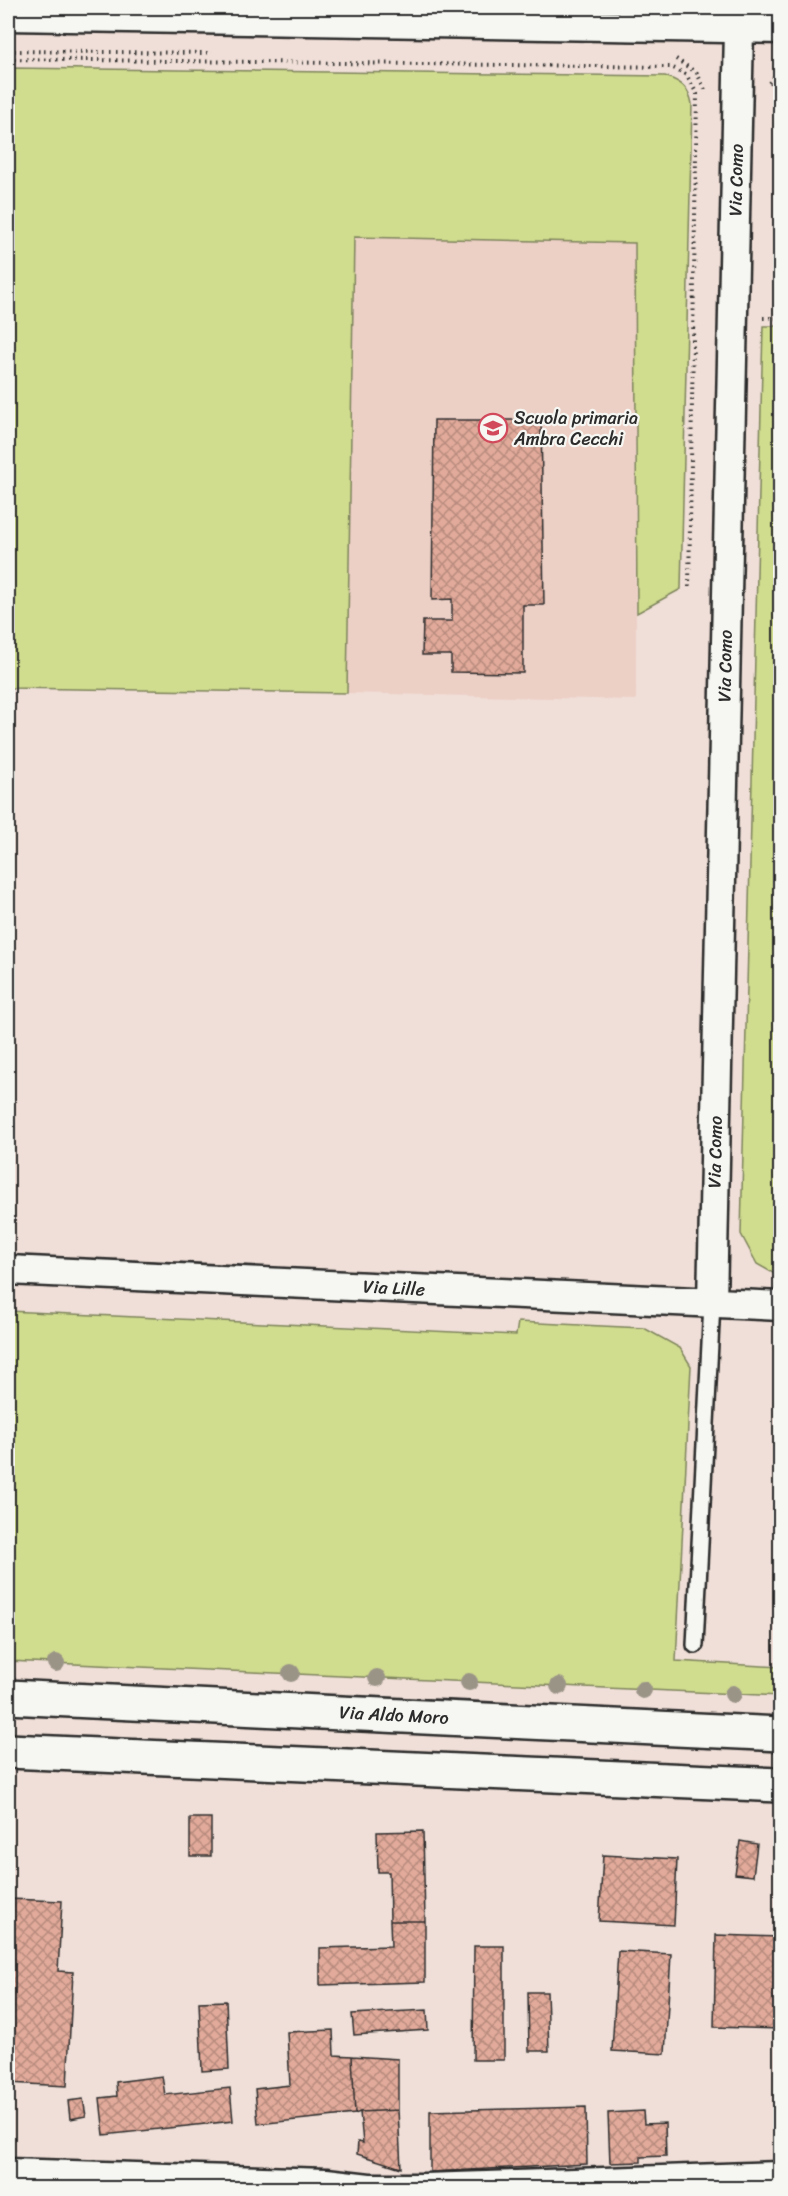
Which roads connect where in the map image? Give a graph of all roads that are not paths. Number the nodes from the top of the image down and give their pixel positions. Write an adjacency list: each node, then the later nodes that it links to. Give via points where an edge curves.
1 (8, 16): 2 (street)
2 (739, 28): 3 (street); 5 (street, Via Como)
3 (780, 29)
4 (8, 1270): 5 (street, Via Lille)
5 (712, 1303): 6 (street, Via Lille); 7 (lane)
6 (780, 1306)
7 (695, 1645)
8 (8, 1697): 9 (main road, Via Aldo Moro)
9 (780, 1734)
10 (8, 1751): 11 (main road)
11 (780, 1785)
12 (8, 2173): 13 (street, via 326,2183 369,2188)
13 (780, 2176)

